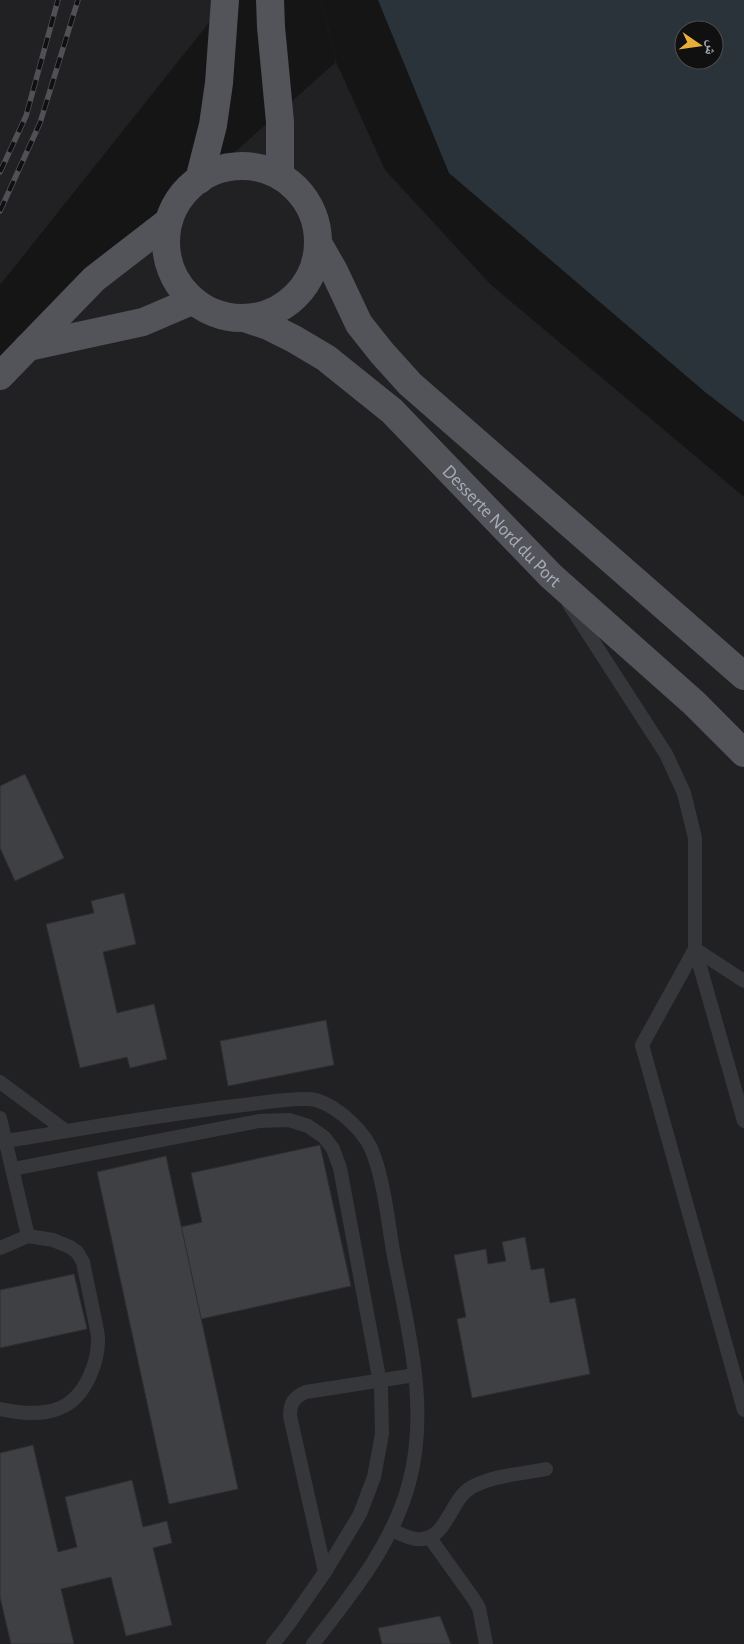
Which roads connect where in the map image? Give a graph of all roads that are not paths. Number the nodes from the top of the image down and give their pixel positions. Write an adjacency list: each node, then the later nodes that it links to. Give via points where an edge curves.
1 (225, 0): 4 (main road, via 219,83)
2 (270, 0): 3 (main road, via 280,122)
3 (280, 176): 4 (main road, via 248,166 214,171); 6 (main road, via 304,198 314,220)
4 (199, 180): 5 (main road, via 186,191)
5 (169, 221): 7 (main road, via 167,256 180,288); 9 (main road, via 94,280)
6 (318, 243): 8 (main road, via 316,262 309,280 297,295 266,316); 12 (main road, Desserte Nord du Port, via 359,324 410,384)
7 (192, 301): 8 (main road, via 227,318); 9 (main road, via 143,322)
8 (247, 319): 11 (main road, Desserte Nord du Port, via 268,326 319,354 392,411)
9 (28, 347): 10 (main road)
10 (0, 376)
11 (551, 576): 13 (main road, Desserte Nord du Port, via 694,703); 14 (lane, via 666,754 684,793 695,838)
12 (744, 676)
13 (744, 753)
14 (695, 949): 15 (lane); 20 (lane); 29 (lane, via 642,1045)
15 (744, 981)
16 (0, 1082): 21 (lane)
17 (255, 1103): 19 (lane); 21 (lane); 26 (lane, via 314,1100 339,1111 359,1130 374,1154)
18 (0, 1118): 22 (lane)
19 (259, 1120): 23 (lane); 27 (lane, via 289,1120 308,1126 324,1137 333,1149 340,1168)
20 (744, 1121)
21 (66, 1131): 22 (lane)
22 (6, 1141): 23 (lane)
23 (13, 1170): 24 (lane)
24 (28, 1236): 25 (lane); 28 (lane, via 70,1246 81,1257 98,1336 98,1351 88,1382 61,1408 22,1413)
25 (0, 1248)
26 (415, 1376): 27 (lane); 31 (lane, via 418,1409 416,1452 410,1482)
27 (380, 1381): 33 (lane, via 382,1434 374,1478 360,1514); 33 (lane, via 306,1392 293,1400 290,1408)
28 (0, 1409)
29 (744, 1410)
30 (546, 1469): 32 (lane, via 486,1480 469,1488 441,1529)
31 (391, 1530): 32 (lane, via 416,1539); 35 (lane, via 371,1566)
32 (430, 1538): 36 (lane, via 479,1608)
33 (325, 1572): 34 (lane)
34 (273, 1644)
35 (313, 1644)
36 (486, 1644)

